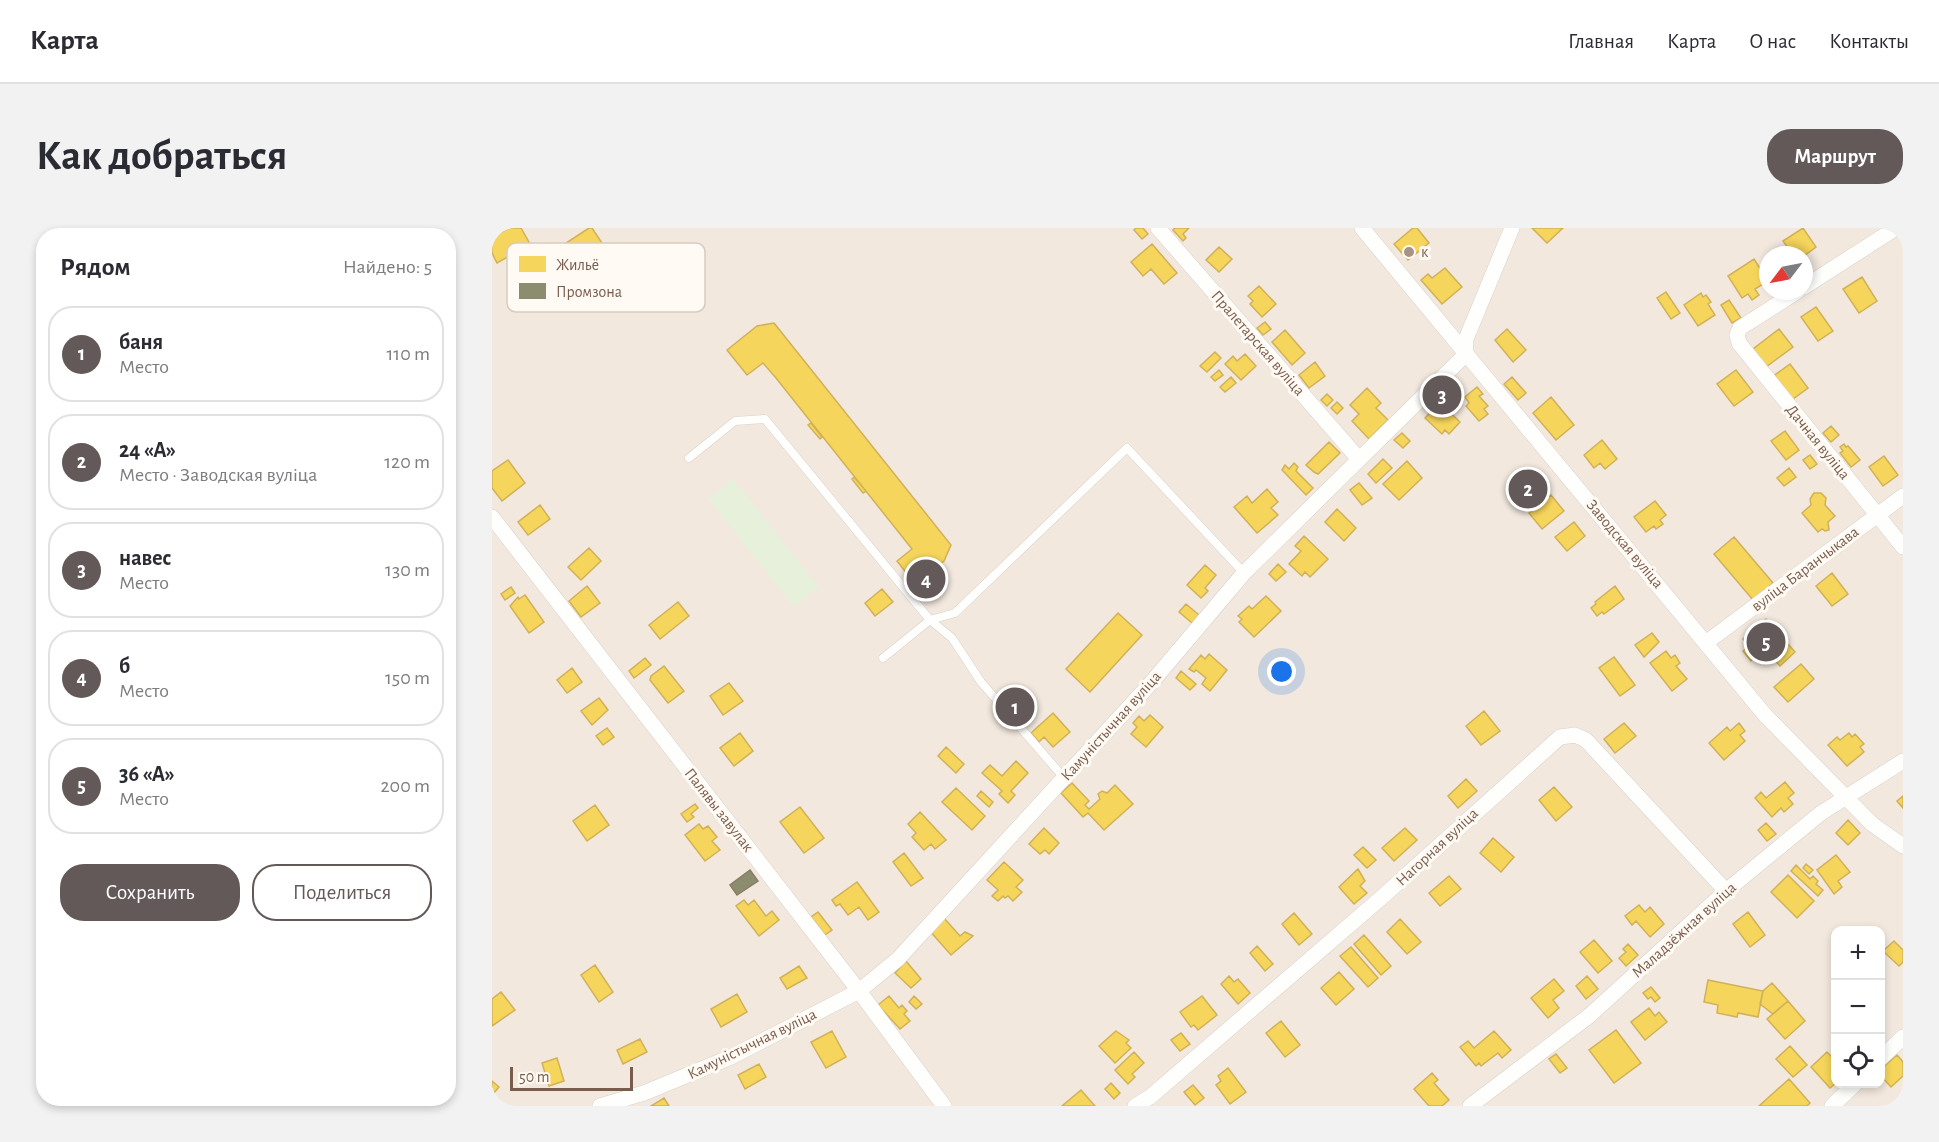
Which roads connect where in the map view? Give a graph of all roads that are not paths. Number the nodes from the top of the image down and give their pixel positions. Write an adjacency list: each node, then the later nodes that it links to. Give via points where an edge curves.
1 (1158, 228): 9 (street, Пралетарская вуліца)
2 (1362, 228): 7 (street, Заводская вуліца)
3 (1512, 228): 7 (street, via 1466,339)
4 (1896, 228): 5 (street)
5 (1813, 281)
6 (1784, 300): 11 (street, Дачная вуліца, via 1740,328 1739,343)
7 (1465, 355): 9 (street, Камуністычная вуліца); 16 (street, Заводская вуліца)
8 (690, 458): 15 (lane, via 735,421 765,419)
9 (1359, 458): 14 (street, Камуністычная вуліца)
10 (1903, 496): 11 (street, вуліца Баранчыкава)
11 (1876, 516): 13 (street, Дачная вуліца); 16 (street, вуліца Баранчыкава)
12 (492, 517): 23 (street, Палявы завулак)
13 (1903, 547)
14 (1244, 573): 15 (lane, via 1127,448 955,614); 19 (street, Камуністычная вуліца)
15 (930, 620): 17 (lane); 19 (lane, via 952,638 981,682)
16 (1707, 642): 20 (street, Заводская вуліца, via 1765,715)
17 (883, 658)
18 (1903, 761): 20 (street, Маладзёжная вуліца)
19 (1064, 778): 23 (street, Камуністычная вуліца, via 898,959)
20 (1846, 797): 21 (street, Заводская вуліца, via 1872,824); 22 (street, Маладзёжная вуліца)
21 (1903, 846)
22 (1726, 891): 29 (street, Нагорная вуліца, via 1586,740 1575,735 1560,737 1381,898); 30 (street, Маладзёжная вуліца, via 1589,1016)
23 (859, 991): 27 (street, Камуністычная вуліца, via 731,1057); 28 (street, Палявы завулак)
24 (1903, 1037): 25 (street)
25 (1885, 1055)
26 (1850, 1088): 31 (street)
27 (605, 1105)
28 (944, 1106)
29 (1136, 1106)
30 (1470, 1106)
31 (1832, 1106)

